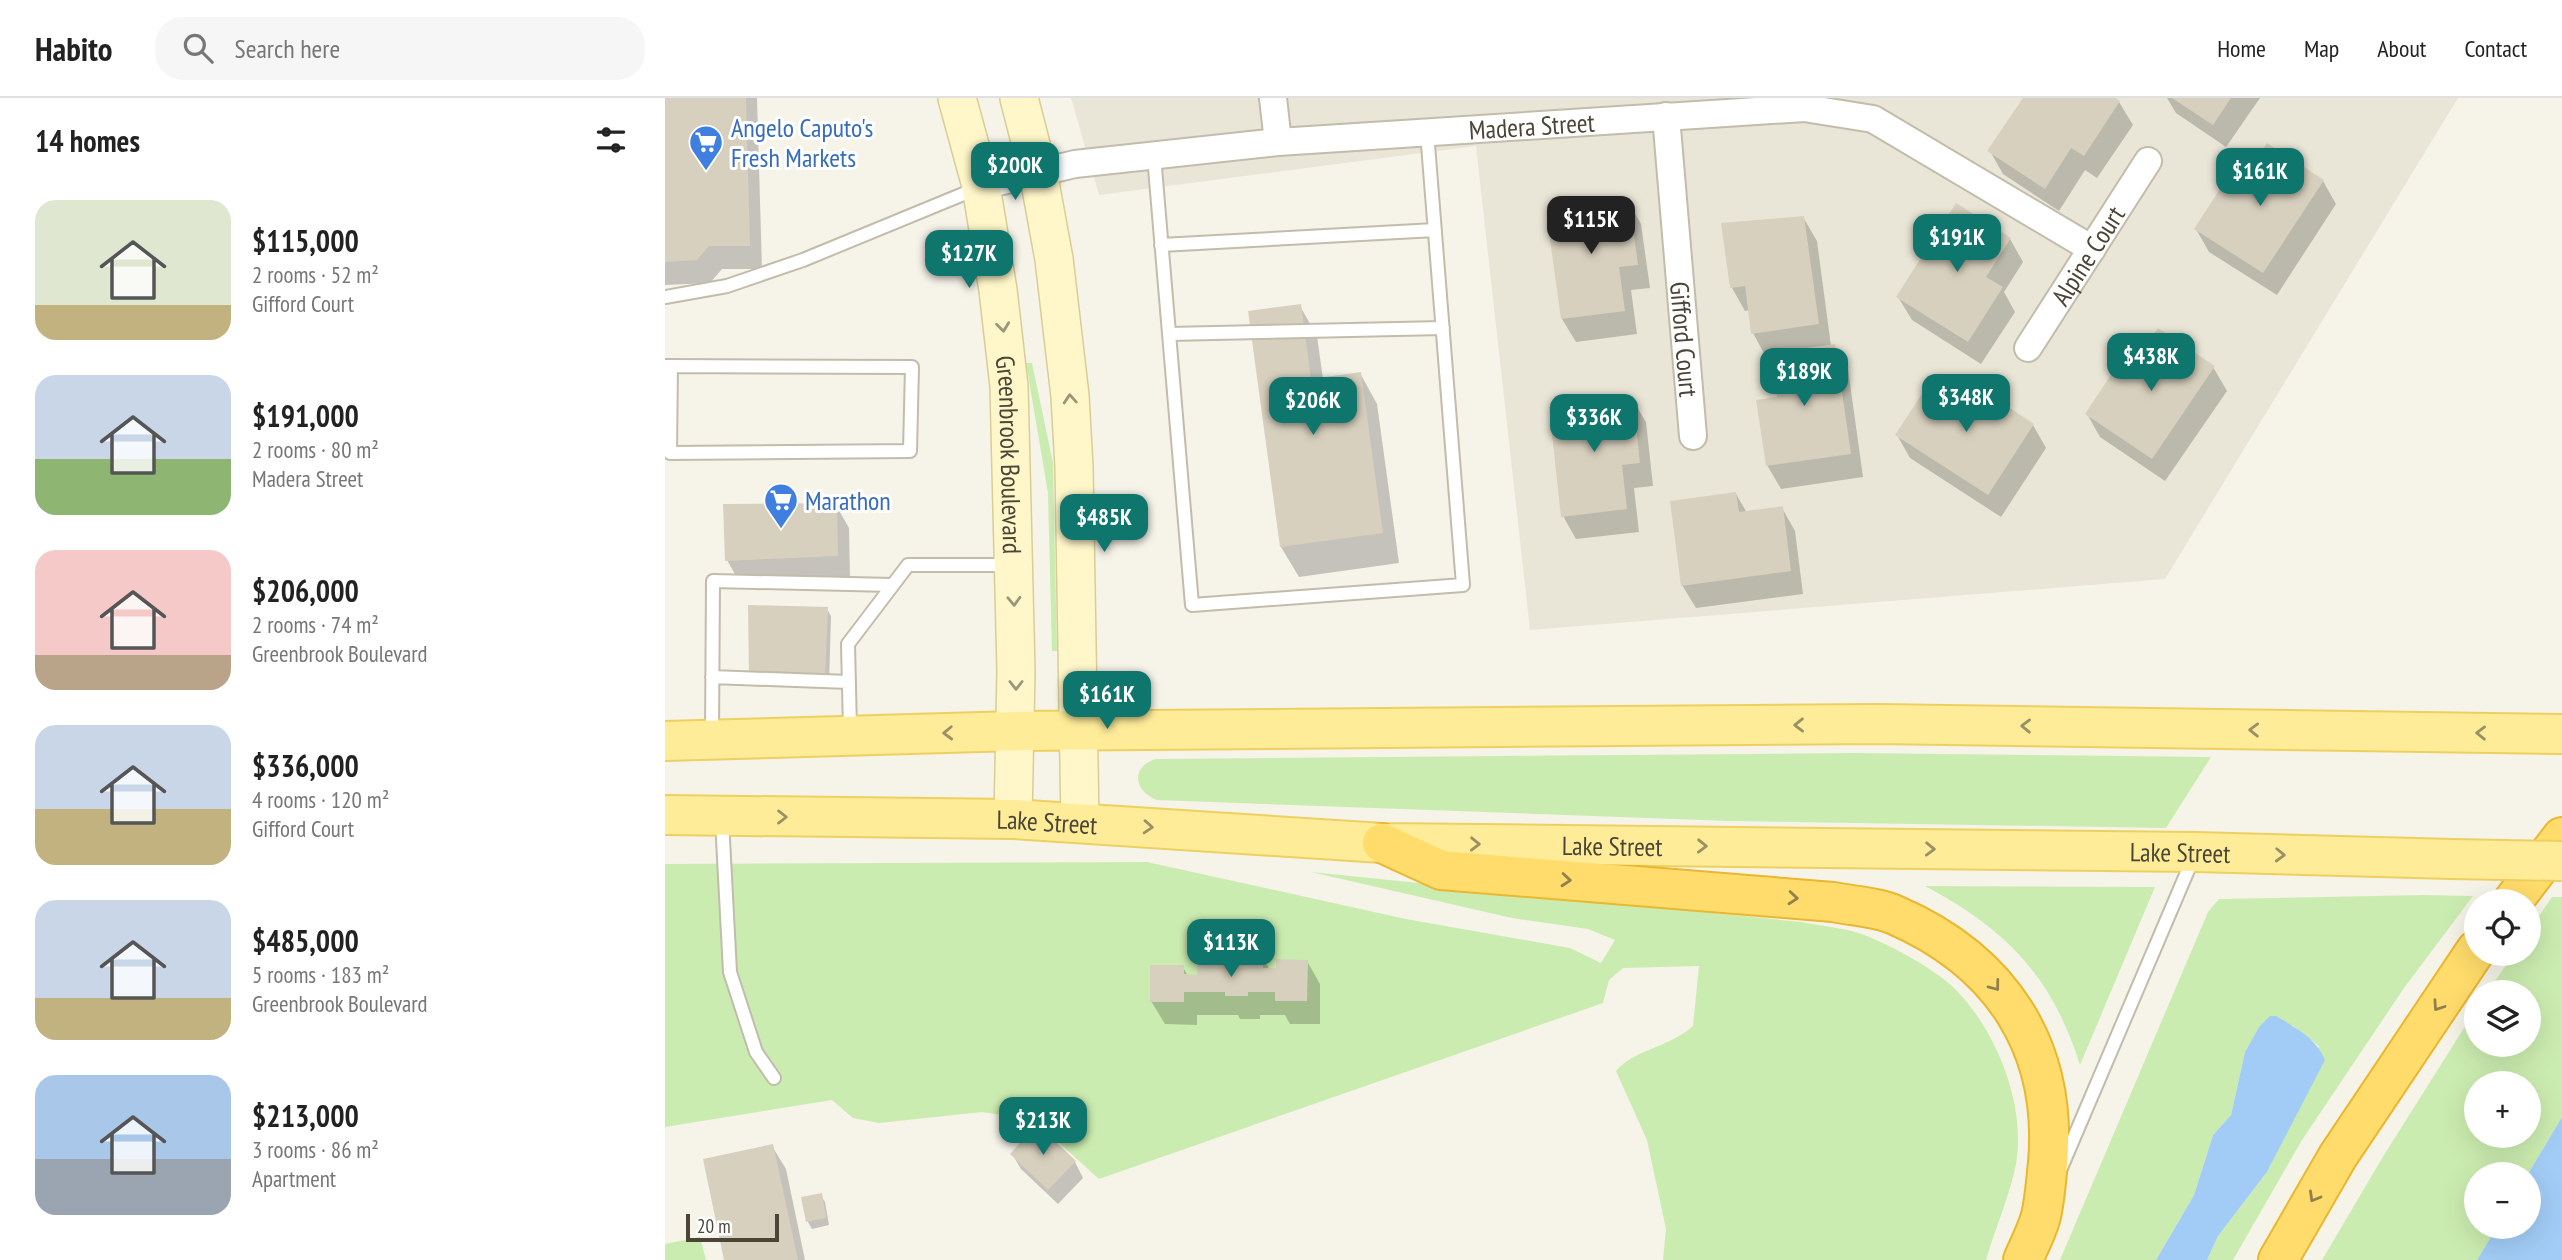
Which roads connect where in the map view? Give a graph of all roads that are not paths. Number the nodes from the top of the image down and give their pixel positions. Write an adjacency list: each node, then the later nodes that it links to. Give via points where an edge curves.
1 (957, 98): 11 (main road, Greenbrook Boulevard)
2 (1019, 98): 10 (main road)
3 (1273, 98): 7 (street)
4 (1748, 105): 5 (street, Madera Street); 14 (street, Madera Street, via 1804,108 1873,120)
5 (1666, 116): 6 (street, Madera Street); 20 (street, Gifford Court)
6 (1427, 132): 7 (street, Madera Street); 12 (lane)
7 (1278, 142): 8 (street, Madera Street)
8 (1154, 156): 10 (street, Madera Street); 13 (lane)
9 (2148, 161): 14 (street, Alpine Court)
10 (1038, 172): 11 (street, Madera Street); 26 (main road, one-way to 10, via 1070,396 1054,259)
11 (981, 186): 15 (lane, via 803,260 727,286); 21 (main road, Greenbrook Boulevard, one-way to 21, via 1009,386)
12 (1435, 230): 13 (lane); 16 (lane)
13 (1161, 245): 17 (lane)
14 (2092, 249): 18 (street, Alpine Court)
15 (665, 297)
16 (1443, 328): 17 (lane); 17 (lane, via 1463,584 1192,605)
17 (1169, 334)
18 (2028, 348)
19 (668, 366): 19 (lane, via 912,367 910,451 670,453)
20 (1693, 436)
21 (1013, 565): 22 (lane, via 908,565); 25 (main road, Greenbrook Boulevard, one-way to 25)
22 (893, 585): 23 (lane, via 713,581); 24 (lane, via 848,644)
23 (712, 677): 24 (lane); 29 (lane)
24 (849, 682): 28 (lane)
25 (1016, 731): 26 (main road); 28 (main road, one-way to 28); 33 (main road, Greenbrook Boulevard)
26 (1078, 731): 27 (main road, one-way to 26, via 1877,724); 34 (main road)
27 (2556, 734)
28 (850, 737): 29 (main road)
29 (712, 740): 30 (main road)
30 (665, 741)
31 (665, 815): 32 (main road, Lake Street)
32 (722, 817): 33 (main road, Lake Street, one-way to 33); 41 (lane, via 730,972 756,1052)
33 (1013, 819): 34 (main road, Lake Street)
34 (1080, 823): 36 (main road, Lake Street, one-way to 36)
35 (2562, 837): 39 (highway)
36 (1382, 843): 37 (main road, Lake Street, one-way to 37); 42 (highway, one-way to 42, via 1441,870 1833,902 1892,914 1940,937 1987,975 2017,1015 2042,1069 2051,1130)
37 (2195, 852): 38 (main road, Lake Street, one-way to 38, bridge); 42 (lane)
38 (2562, 861)
39 (2522, 889)
40 (2465, 966): 44 (highway, one-way to 44, via 2338,1156)
41 (774, 1078)
42 (2041, 1216): 43 (highway)
43 (2023, 1260)
44 (2278, 1260)

